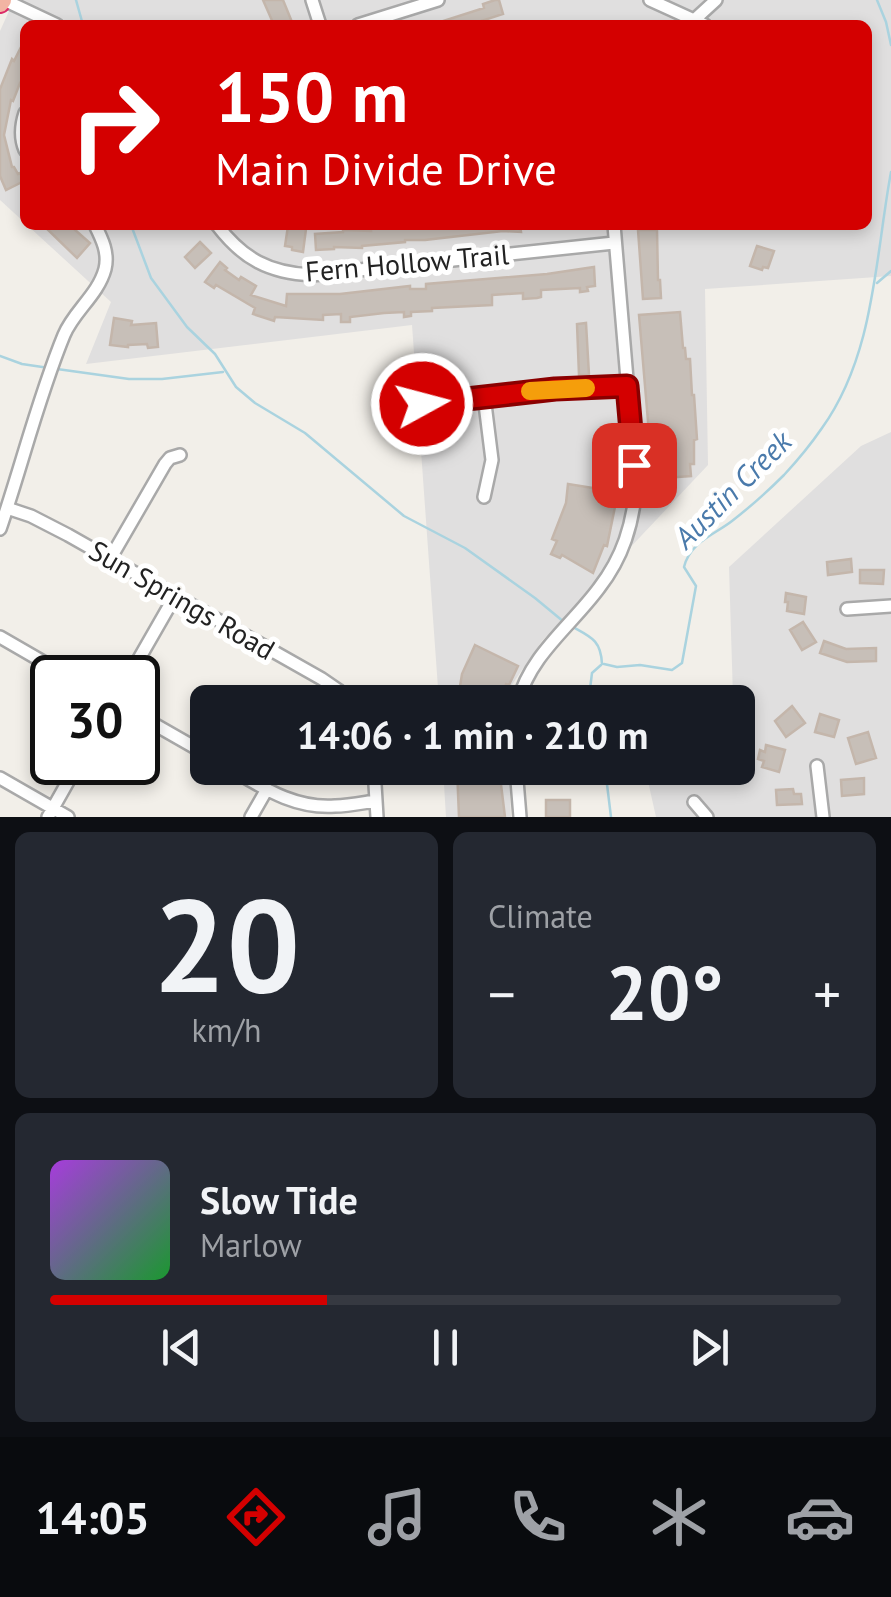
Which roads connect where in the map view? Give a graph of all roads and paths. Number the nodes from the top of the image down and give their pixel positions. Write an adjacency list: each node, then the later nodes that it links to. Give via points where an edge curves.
1 (438, 0): 6 (street)
2 (650, 0): 7 (street)
3 (716, 0): 7 (street)
4 (2, 1): 5 (street)
5 (45, 20)
6 (374, 20)
7 (698, 20)
8 (98, 230): 17 (street, via 107,258 104,272 66,330)
9 (220, 230): 11 (street, Fern Hollow Trail, via 270,268 312,275)
10 (614, 230): 11 (street)
11 (614, 243): 12 (street)
12 (627, 386): 13 (street); 27 (street, via 636,486 624,546 598,591)
13 (484, 396): 14 (street); 16 (street, via 492,460)
14 (422, 404)
15 (180, 455): 19 (street, via 164,464)
16 (484, 497)
17 (8, 508): 18 (street); 19 (street, Sun Springs Road)
18 (0, 529)
19 (110, 558): 20 (street, Sun Springs Road)
20 (176, 596): 25 (street); 26 (street, Sun Springs Road)
21 (891, 606): 22 (street)
22 (847, 609)
23 (0, 637): 24 (street)
24 (31, 655)
25 (141, 655)
26 (330, 685)
27 (523, 685)
28 (160, 729): 29 (street)
29 (190, 746)
30 (817, 766): 45 (street)
31 (0, 778): 39 (street)
32 (66, 785): 39 (street)
33 (258, 785): 36 (street)
34 (375, 785): 37 (street)
35 (517, 785): 43 (street)
36 (267, 790): 37 (street, via 315,806); 41 (street)
37 (376, 802): 42 (street)
38 (694, 802): 44 (street)
39 (50, 813): 40 (street)
40 (68, 817)
41 (252, 817)
42 (377, 817)
43 (520, 817)
44 (707, 817)
45 (822, 817)

